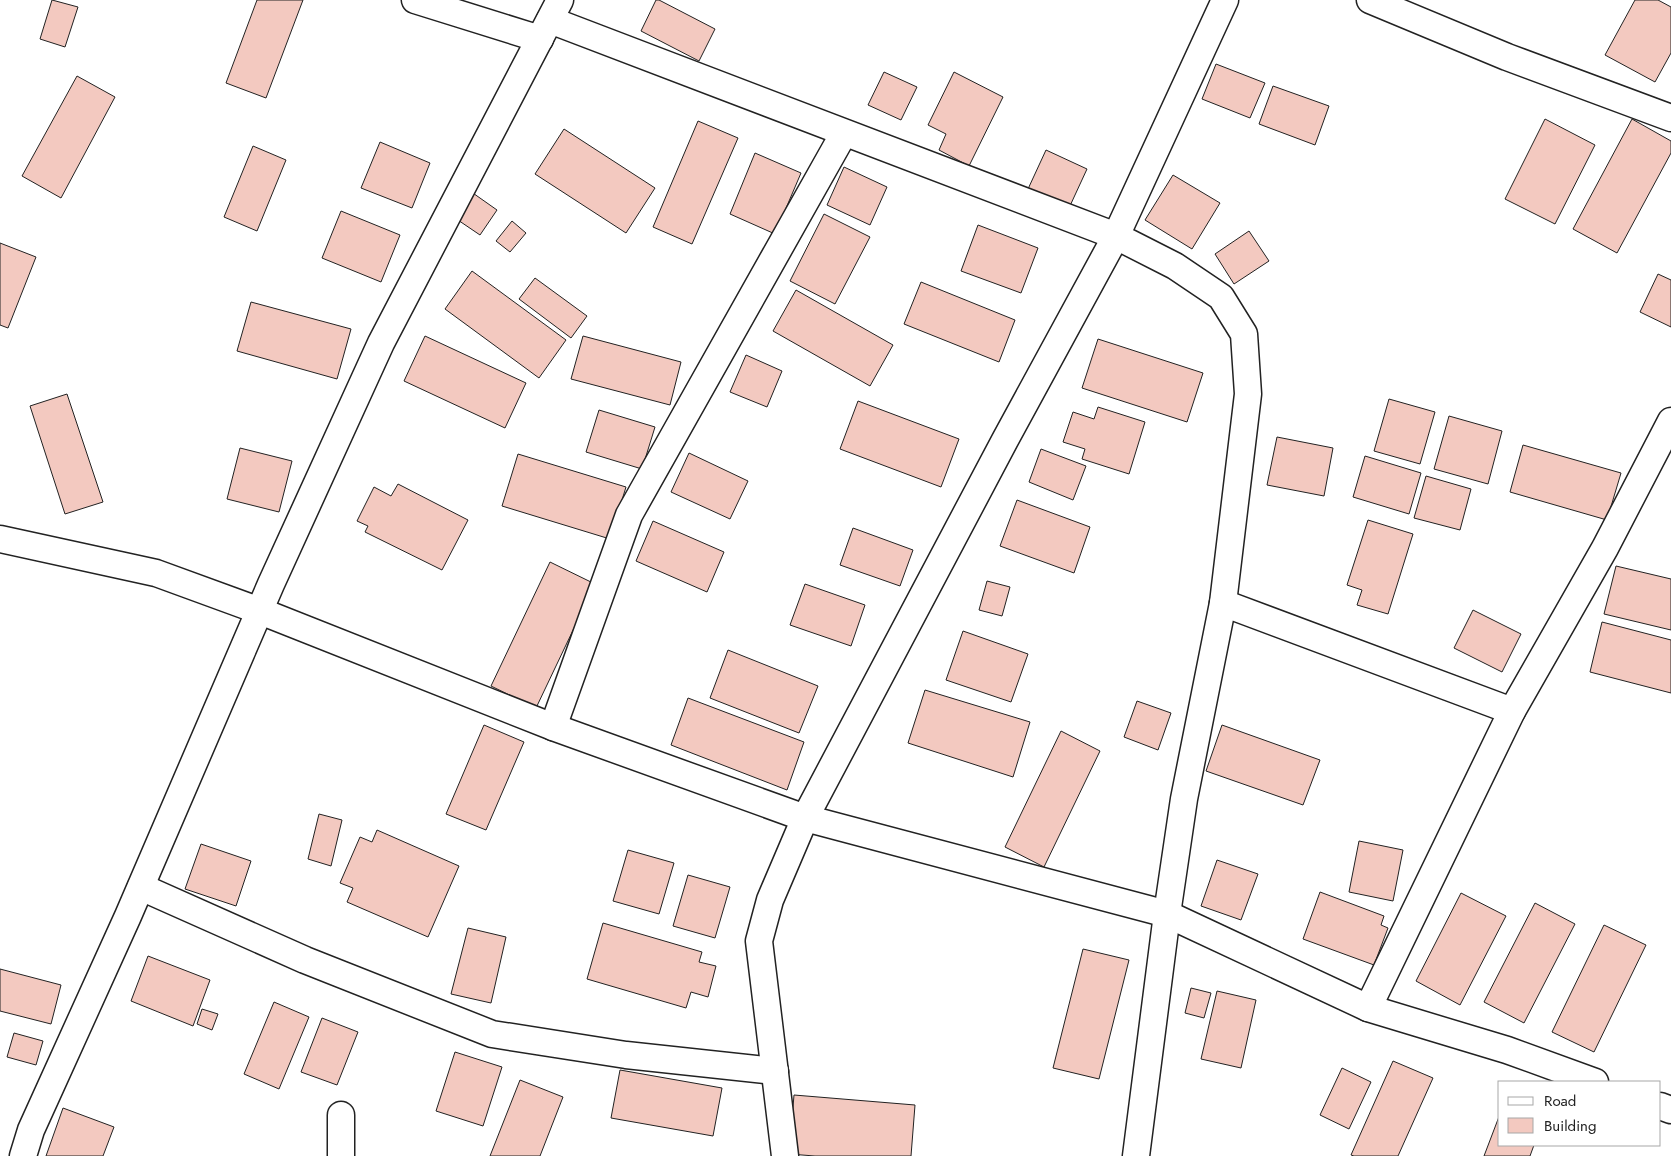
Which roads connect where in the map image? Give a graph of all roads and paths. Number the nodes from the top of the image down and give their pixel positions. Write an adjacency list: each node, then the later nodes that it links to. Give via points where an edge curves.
1 (415, 0): 4 (street)
2 (1225, 0): 7 (street)
3 (1370, 0): 5 (street, via 1507,57)
4 (550, 20): 6 (street); 11 (street, via 381,343)
5 (1671, 118)
6 (844, 132): 7 (street); 13 (street, via 629,515)
7 (1116, 236): 10 (street, via 1174,266 1220,297 1244,334 1248,394); 14 (street)
8 (1669, 429): 12 (street)
9 (0, 539): 11 (street, via 156,573)
10 (1223, 603): 12 (street); 16 (street, via 1184,799)
11 (260, 611): 13 (street); 15 (street)
12 (1512, 711): 17 (street)
13 (553, 727): 14 (street)
14 (805, 818): 16 (street); 18 (street, via 770,900 759,942)
15 (141, 887): 18 (street, via 305,960 492,1034 626,1055); 21 (street, via 31,1130)
16 (1167, 914): 17 (street); 24 (street)
17 (1368, 1008): 19 (street, via 1507,1050)
18 (775, 1070): 23 (street)
19 (1592, 1081)
20 (341, 1115): 22 (street)
21 (23, 1156)
22 (341, 1156)
23 (786, 1156)
24 (1136, 1156)

